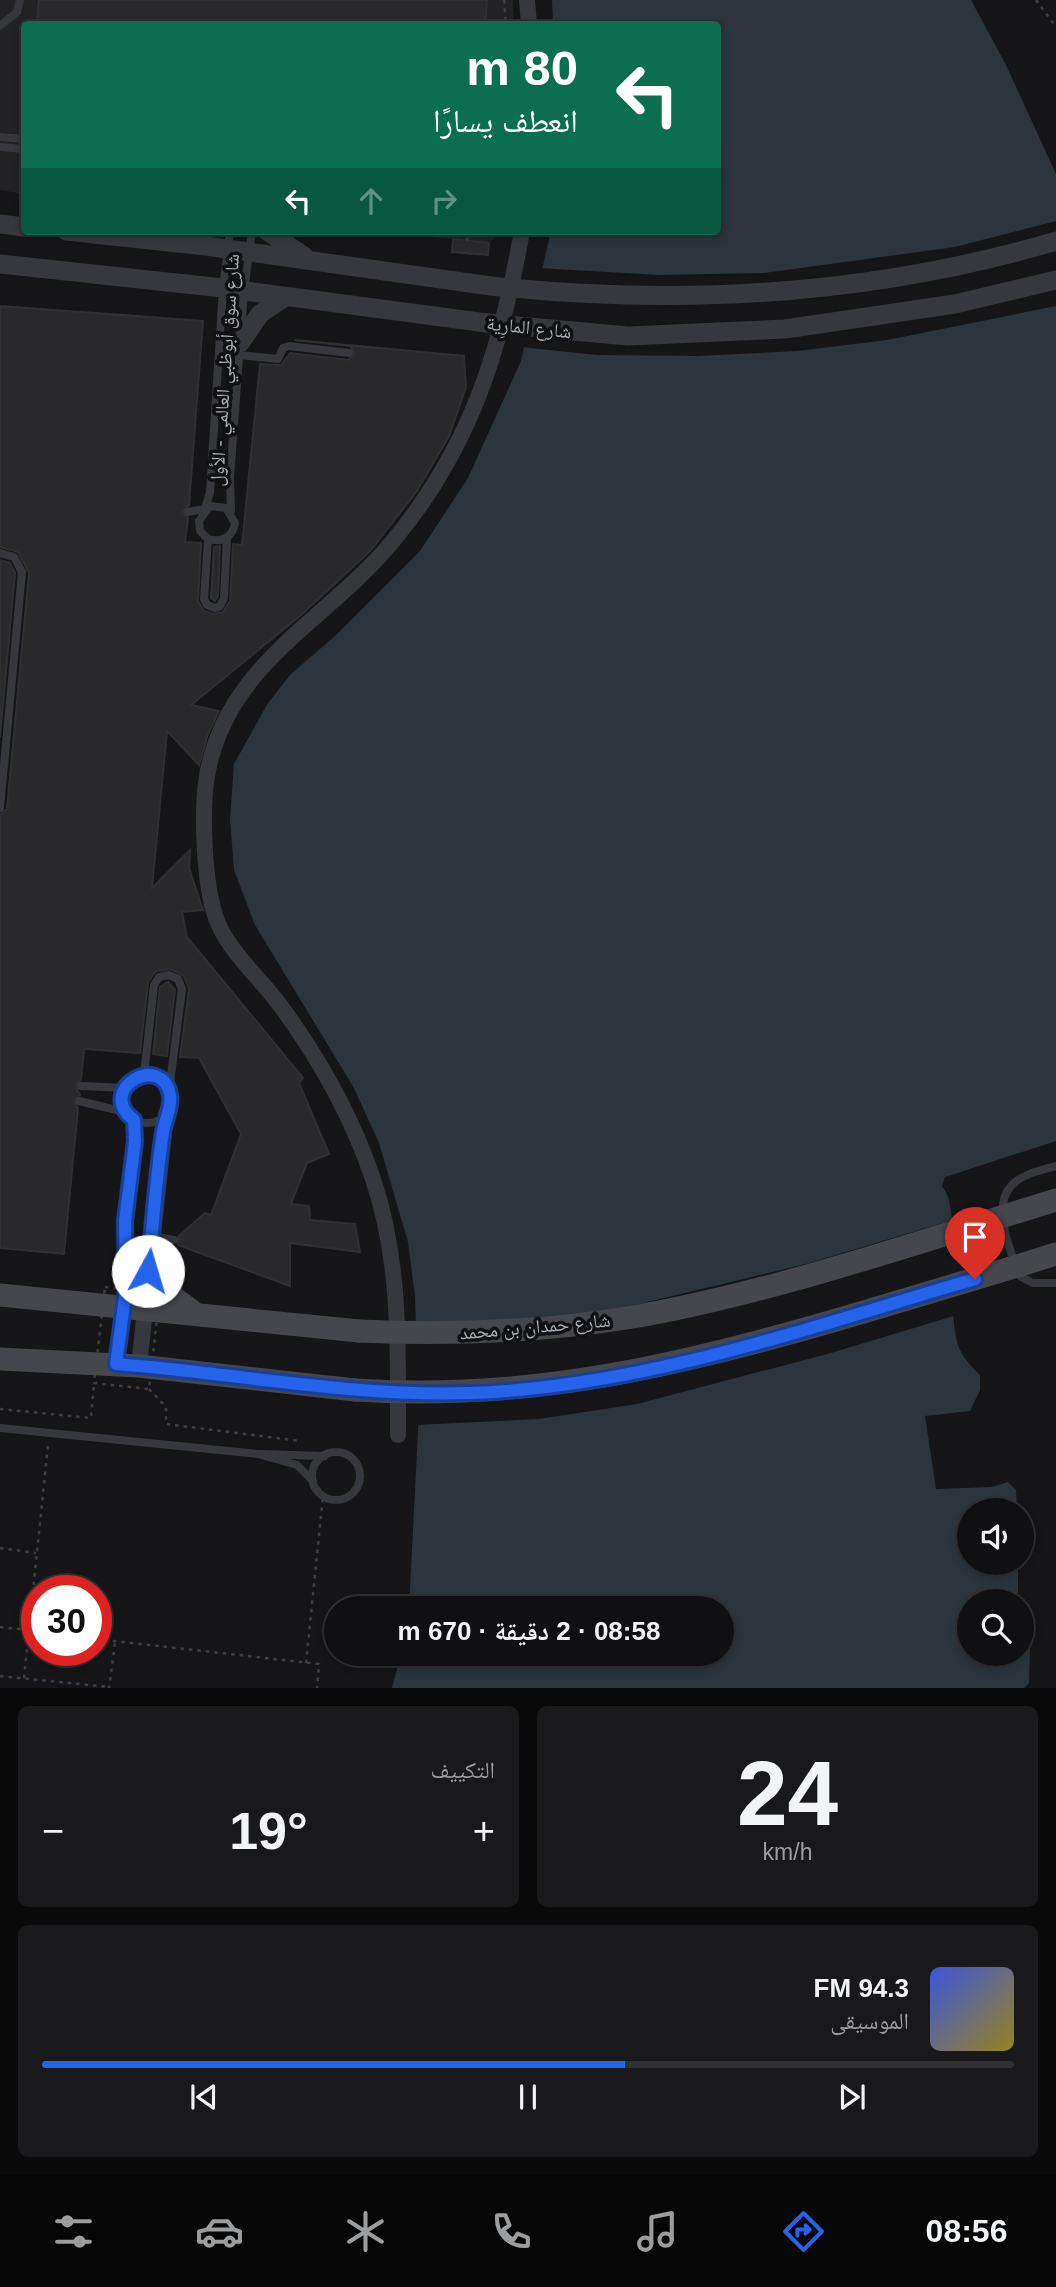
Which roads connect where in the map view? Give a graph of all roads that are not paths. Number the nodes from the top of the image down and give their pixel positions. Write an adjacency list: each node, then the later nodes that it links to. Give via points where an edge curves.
1 (20, 0): 4 (lane, via 17,12)
2 (527, 0): 3 (street)
3 (529, 21)
4 (0, 26)
5 (0, 137): 6 (lane)
6 (21, 139)
7 (0, 147): 8 (lane)
8 (21, 149)
9 (0, 224): 10 (street)
10 (21, 227)
11 (118, 235): 15 (street, شارع المارِية)
12 (273, 235): 16 (street)
13 (521, 235): 51 (street, via 496,351 451,455 417,510 369,569 247,683 217,739 205,798 210,898 217,922 320,1065 373,1178 396,1287)
14 (1056, 241): 16 (street, شارع المارِية, bridge, via 956,266 869,281 657,298 491,286)
15 (236, 244): 16 (street, شارع المارِية); 19 (lane, شارع سوق أبوظبي العالمي - الأول); 20 (lane, شارع سوق أبوظبي العالمي - الأول)
16 (311, 260)
17 (0, 264): 19 (street, شارع المارِية)
18 (1056, 280): 21 (street, شارع المارِية, bridge, via 955,304 785,329 628,336)
19 (223, 288): 20 (street, شارع المارِية); 24 (lane, شارع سوق أبوظبي العالمي - الأول, via 211,486)
20 (244, 291): 21 (street, شارع المارِية); 22 (lane, شارع سوق أبوظبي العالمي - الأول)
21 (285, 297): 22 (street, via 260,314)
22 (240, 349): 23 (lane, via 278,359 289,346); 25 (lane, شارع سوق أبوظبي العالمي - الأول)
23 (349, 353)
24 (205, 509): 25 (lane, شارع سوق أبوظبي العالمي - الأول, via 221,505); 26 (lane, شارع سوق أبوظبي العالمي - الأول); 26 (lane, via 188,516)
25 (231, 511): 27 (lane, شارع سوق أبوظبي العالمي - الأول, via 234,529)
26 (199, 525): 28 (lane)
27 (227, 538): 28 (lane); 28 (lane, شارع سوق أبوظبي العالمي - الأول, via 225,598 215,608 204,599)
28 (208, 539)
29 (0, 553): 30 (lane, via 14,557 22,572)
30 (0, 808)
31 (144, 1075): 33 (lane); 34 (lane, via 159,1079); 34 (lane, via 153,985 159,977 169,975 178,979 182,989)
32 (80, 1086): 33 (lane)
33 (125, 1088): 37 (lane, via 122,1104)
34 (169, 1091): 36 (lane)
35 (79, 1101): 37 (lane)
36 (166, 1114): 37 (lane, via 148,1124); 40 (street)
37 (130, 1116): 46 (street, via 135,1141 125,1221)
38 (1056, 1166): 44 (lane, via 1009,1188 1003,1212 1021,1277 1033,1283)
39 (1056, 1200): 47 (main road, شارع حمدان بن محمد, bridge, via 747,1291 592,1323 425,1334)
40 (152, 1236): 41 (lane); 43 (street)
41 (174, 1240)
42 (1056, 1254): 49 (main road, bridge, via 737,1349 547,1386 395,1392)
43 (148, 1271): 46 (street); 47 (main road, via 176,1301)
44 (1056, 1283)
45 (0, 1295): 46 (main road, شارع حمدان بن محمد)
46 (134, 1309): 47 (main road, شارع حمدان بن محمد); 49 (street); 49 (street)
47 (199, 1315)
48 (0, 1359): 49 (main road)
49 (127, 1365)
50 (0, 1428): 52 (lane)
51 (398, 1435)
52 (258, 1454): 53 (lane); 54 (lane, via 297,1465)
53 (324, 1456): 54 (lane, via 314,1470); 54 (lane, via 337,1452 349,1456 360,1477 356,1489 335,1500 323,1496)
54 (313, 1481)

